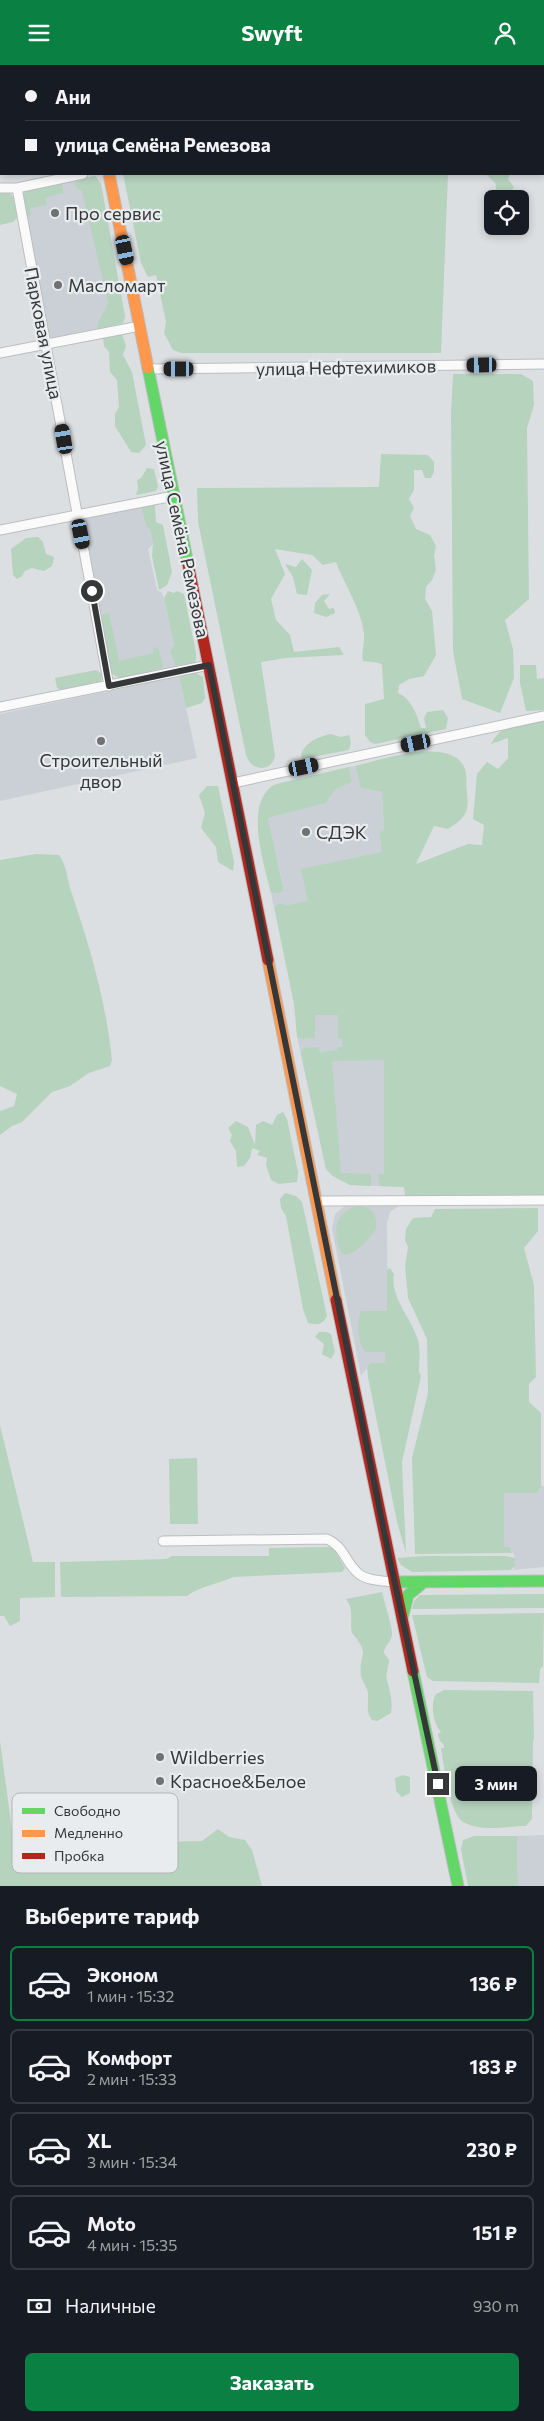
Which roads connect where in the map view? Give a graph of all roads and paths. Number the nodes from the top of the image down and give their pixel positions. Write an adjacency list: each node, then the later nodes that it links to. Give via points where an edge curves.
1 (78, 175): 4 (street)
2 (110, 175): 5 (main road, улица Семёна Ремезова)
3 (0, 188): 4 (street)
4 (17, 188): 6 (street, Парковая улица)
5 (140, 326): 6 (street); 9 (main road, улица Семёна Ремезова)
6 (46, 344): 7 (street); 11 (street, Парковая улица)
7 (0, 353)
8 (544, 364): 9 (street, улица Нефтехимиков)
9 (148, 369): 10 (main road, улица Семёна Ремезова)
10 (174, 496): 11 (street); 13 (main road, улица Семёна Ремезова)
11 (77, 515): 12 (street); 14 (street, Парковая улица)
12 (0, 530)
13 (209, 665): 14 (street); 17 (main road, улица Семёна Ремезова)
14 (109, 686): 15 (street)
15 (0, 707)
16 (544, 715): 17 (street)
17 (233, 783): 19 (main road, улица Семёна Ремезова)
18 (544, 1200): 19 (street)
19 (318, 1201): 21 (main road, улица Семёна Ремезова)
20 (163, 1541): 23 (street, via 327,1539 337,1543 358,1574)
21 (388, 1555): 23 (main road, улица Семёна Ремезова); 24 (main road, via 404,1576)
22 (544, 1581): 24 (main road)
23 (394, 1583): 24 (main road); 25 (main road, улица Семёна Ремезова)
24 (424, 1583): 25 (main road, via 406,1596)
25 (403, 1623): 26 (main road, улица Семёна Ремезова)
26 (458, 1886)

